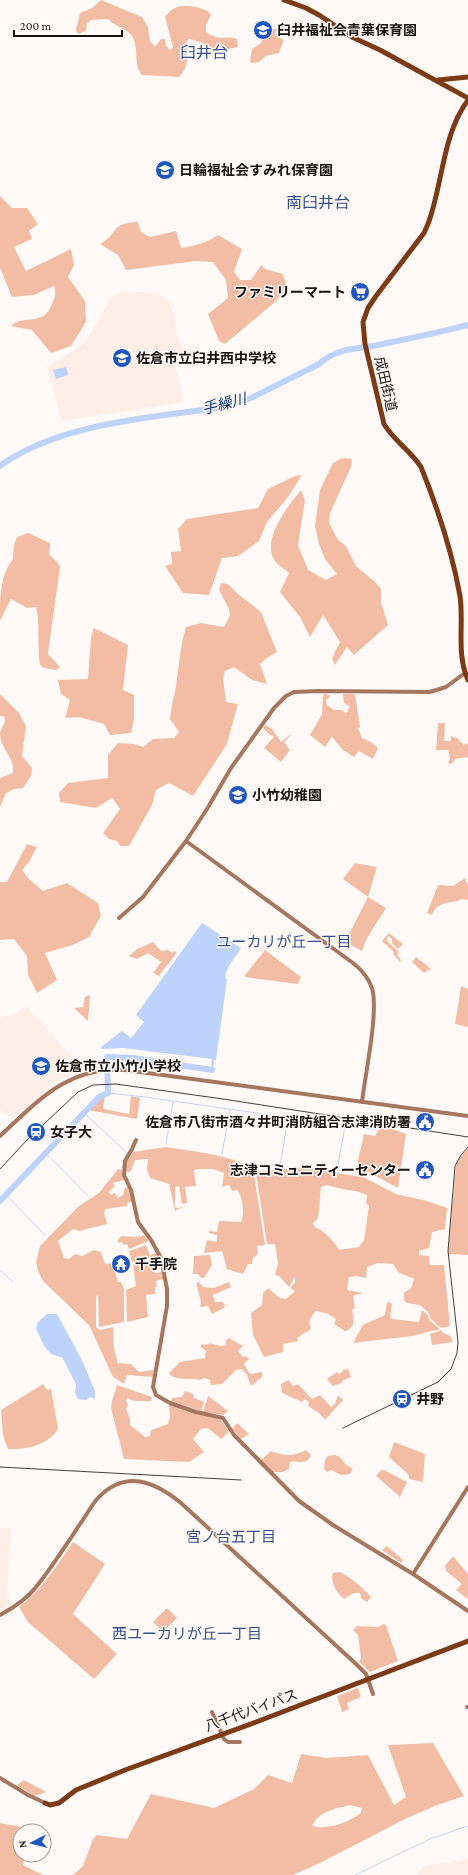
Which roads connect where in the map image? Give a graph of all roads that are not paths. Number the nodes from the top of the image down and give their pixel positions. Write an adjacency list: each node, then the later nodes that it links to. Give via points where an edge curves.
1 (284, 0): 3 (highway, 成田街道, via 306,8 352,37)
2 (468, 77): 3 (highway)
3 (437, 80): 4 (highway, 成田街道)
4 (468, 99): 5 (highway, 成田街道, via 453,131 424,233 368,308 363,322 365,344 384,424 390,435 421,467 447,537 460,597 461,650)
5 (465, 674): 6 (highway, 成田街道); 7 (street, via 444,688 430,692 318,691 294,692 286,696 274,708 231,768)
6 (468, 680)
7 (186, 841): 8 (street, via 143,896); 9 (street, via 353,963 366,976 372,988 374,1006)
8 (119, 918)
9 (362, 1102): 10 (street); 11 (street, via 111,1069 85,1073 57,1086)
10 (468, 1116)
11 (0, 1136)
12 (136, 1140): 14 (street, via 124,1161 124,1175 131,1190 138,1222 152,1240 161,1258 167,1289 153,1387 156,1395 196,1412 223,1418 234,1435 299,1501)
13 (468, 1487): 14 (street)
14 (413, 1574): 15 (street)
15 (468, 1611)
16 (0, 1615): 18 (street, via 16,1606 36,1588 101,1495 118,1484 144,1482 162,1489 181,1503 355,1663)
17 (468, 1641): 18 (highway, 八千代バイパス)
18 (368, 1679): 19 (street); 21 (highway, 八千代バイパス)
19 (373, 1694)
20 (212, 1712): 21 (street)
21 (221, 1734): 22 (street, via 228,1742); 24 (highway, 八千代バイパス, via 84,1786 58,1803)
22 (240, 1742)
23 (0, 1778): 24 (street, via 28,1796)
24 (45, 1803)

